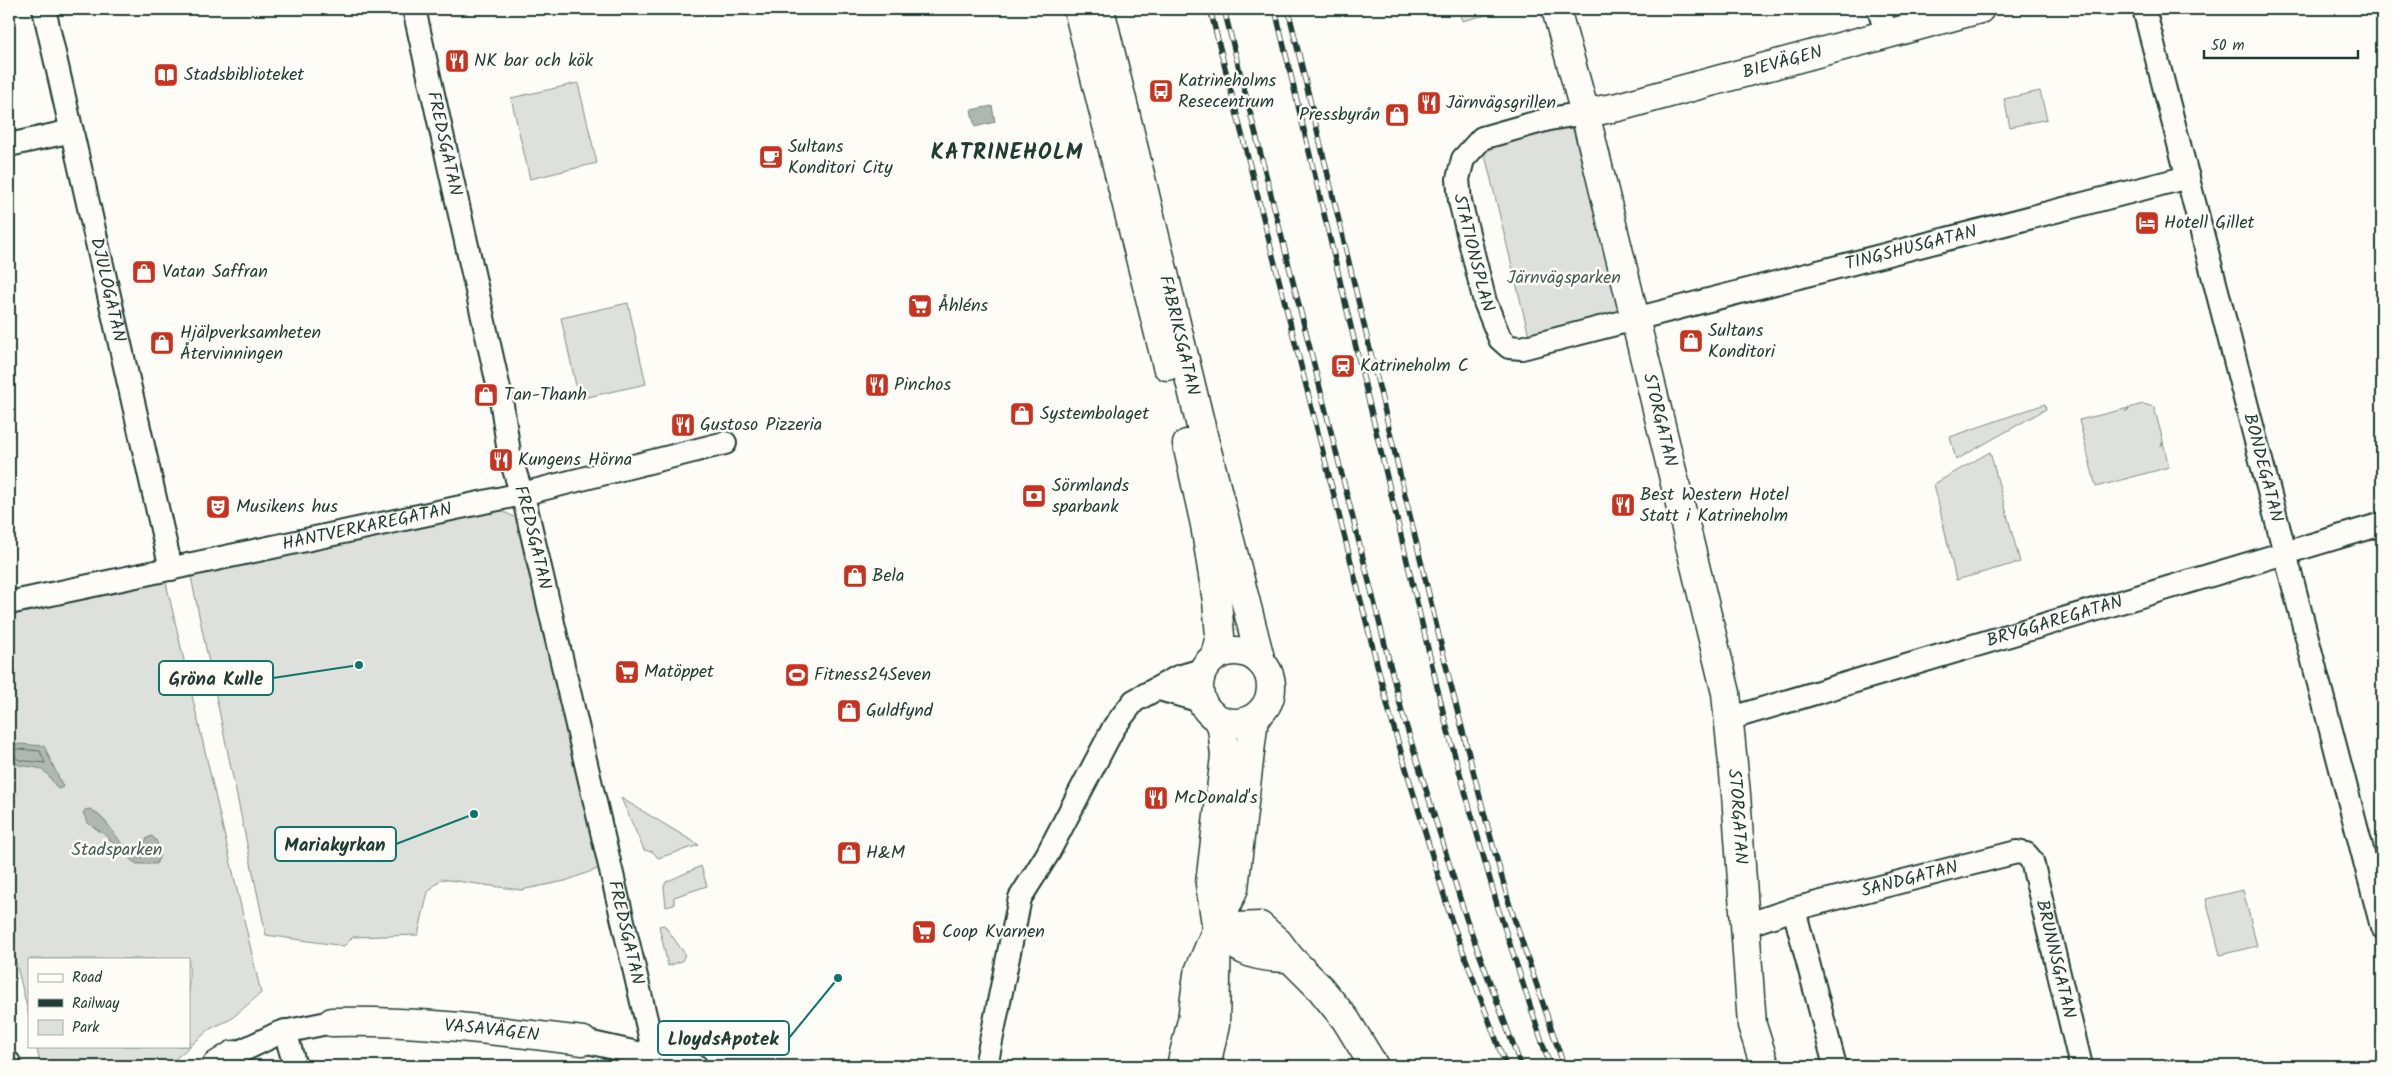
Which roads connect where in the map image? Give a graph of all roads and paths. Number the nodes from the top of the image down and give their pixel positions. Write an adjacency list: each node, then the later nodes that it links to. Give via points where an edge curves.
1 (44, 9): 9 (street, DJULÖGATAN)
2 (414, 9): 15 (street, FREDSGATAN, via 501,398 509,453)
3 (1556, 9): 8 (street, STORGATAN)
4 (1980, 9): 7 (street, BIEVÄGEN)
5 (2144, 9): 11 (street, BONDEGATAN)
6 (1090, 13): 13 (street, FABRIKSGATAN)
7 (1882, 21): 8 (street, BIEVÄGEN, via 1618,107)
8 (1585, 113): 12 (street, STORGATAN); 12 (street, STATIONSPLAN, via 1549,119 1482,138 1463,159 1458,179 1460,201 1485,302 1500,339 1509,347 1522,348)
9 (72, 131): 10 (street); 18 (street, DJULÖGATAN)
10 (9, 145)
11 (2188, 177): 12 (street, TINGSHUSGATAN); 17 (street, BONDEGATAN)
12 (1634, 318): 25 (street, STORGATAN, via 1726,693)
13 (1183, 390): 20 (street, FABRIKSGATAN); 21 (street, FABRIKSGATAN, via 1220,636)
14 (725, 443): 15 (street, HANTVERKAREGATAN)
15 (522, 494): 18 (street, HANTVERKAREGATAN); 36 (street, FREDSGATAN)
16 (2382, 524): 17 (street, BRYGGAREGATAN)
17 (2285, 554): 25 (street, BRYGGAREGATAN); 29 (street, BONDEGATAN)
18 (171, 569): 19 (street, HANTVERKAREGATAN)
19 (9, 603)
20 (1262, 662): 21 (street, via 1239,650 1226,651); 24 (street, via 1271,685 1270,698)
21 (1208, 663): 22 (street); 23 (street, via 1198,686)
22 (1159, 689): 23 (street); 39 (street, via 1134,701 1114,727 1047,855 1020,898)
23 (1209, 710): 24 (street, via 1236,723); 30 (street, via 1222,727 1225,756 1210,884)
24 (1254, 718): 30 (street, via 1234,888)
25 (1728, 719): 28 (street, STORGATAN)
26 (2026, 854): 27 (street, SANDGATAN, via 2017,852); 46 (street, BRUNNSGATAN, via 2032,861)
27 (1794, 910): 28 (street); 45 (street)
28 (1746, 925): 32 (street, STORGATAN)
29 (2382, 927)
30 (1217, 931): 40 (street, via 1198,974); 41 (street, via 1215,1025); 42 (street, via 1235,947 1253,955 1290,958 1346,1020)
31 (332, 1022): 33 (street, VASAVÄGEN); 34 (street, VASAVÄGEN, via 434,1025)
32 (1752, 1025): 43 (street, STORGATAN); 44 (street, STORGATAN)
33 (285, 1031): 35 (street, VASAVÄGEN); 37 (street)
34 (583, 1041): 36 (street, VASAVÄGEN)
35 (224, 1060)
36 (656, 1062): 38 (street, VASAVÄGEN)
37 (295, 1066)
38 (696, 1066)
39 (986, 1066)
40 (1181, 1066)
41 (1206, 1066)
42 (1374, 1066)
43 (1746, 1066)
44 (1765, 1066)
45 (1835, 1066)
46 (2081, 1066)

